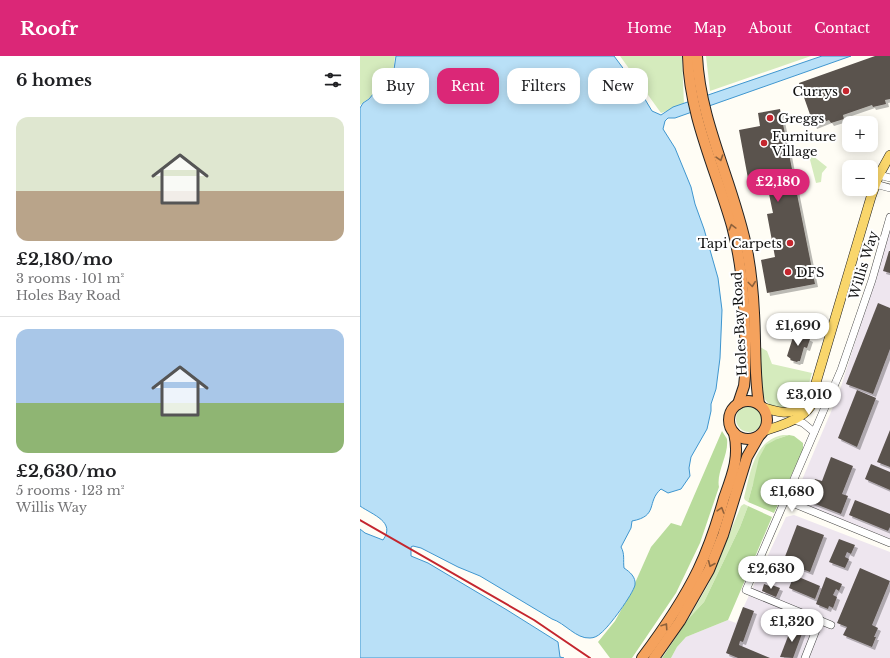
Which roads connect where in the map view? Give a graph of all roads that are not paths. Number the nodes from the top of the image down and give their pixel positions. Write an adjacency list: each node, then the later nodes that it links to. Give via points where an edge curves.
1 (688, 56): 3 (highway, Holes Bay Road)
2 (697, 56): 3 (highway, Holes Bay Road)
3 (696, 92): 12 (highway, Holes Bay Road, one-way to 3, via 745,376 742,279 732,227 698,119); 13 (highway, Holes Bay Road, one-way to 13, via 733,197 747,250 753,297 756,386)
4 (890, 155): 5 (main road)
5 (879, 175): 6 (street)
6 (890, 178)
7 (878, 185): 8 (street)
8 (890, 188)
9 (871, 196): 11 (main road)
10 (890, 216): 15 (street, Willis Way, via 871,283 840,370)
11 (815, 386): 13 (main road, via 802,405 792,412 778,412); 14 (main road, via 813,403)
12 (738, 404): 13 (highway, via 749,401); 16 (highway, via 729,415 729,424)
13 (761, 406): 17 (highway, via 766,412 767,419)
14 (794, 420): 15 (street, via 803,423); 17 (main road)
15 (814, 432): 18 (street, Willis Way)
16 (734, 433): 17 (highway, via 748,439); 22 (highway, one-way to 16, via 680,602 698,571 711,540 735,464 737,444)
17 (761, 434): 23 (highway, one-way to 23, via 747,457 723,535 709,570 680,621)
18 (785, 500): 19 (street); 20 (street, Willis Way, via 746,590)
19 (890, 543)
20 (820, 620): 21 (street, Willis Way); 24 (street)
21 (831, 625)
22 (642, 658)
23 (654, 658)
24 (805, 658)

